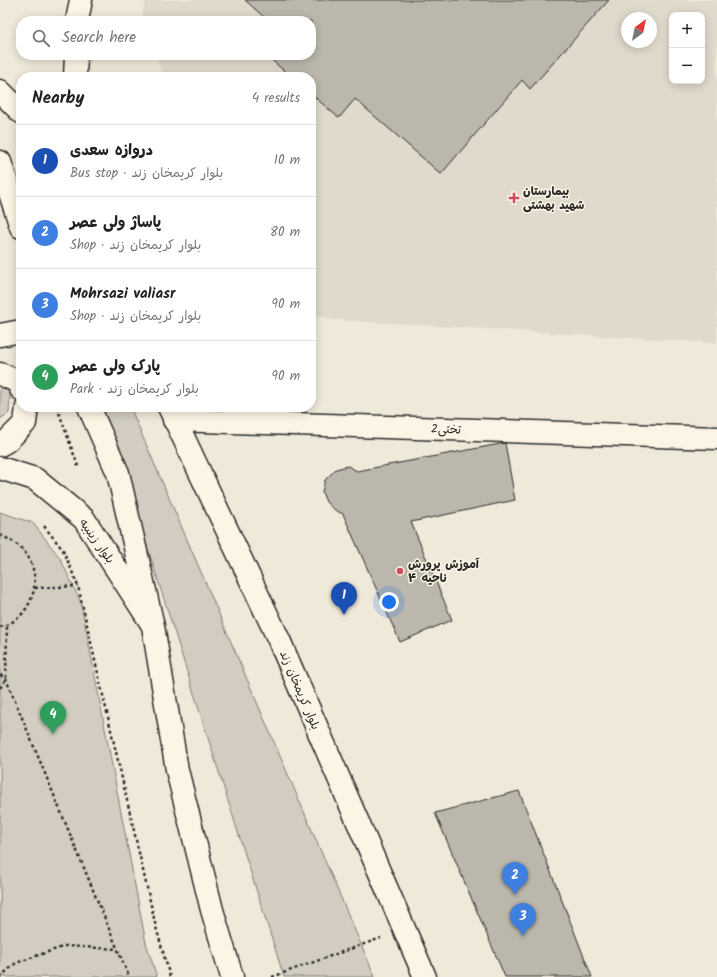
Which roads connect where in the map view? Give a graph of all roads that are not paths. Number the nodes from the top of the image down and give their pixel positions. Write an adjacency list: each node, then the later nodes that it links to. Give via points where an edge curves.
1 (81, 0): 2 (main road)
2 (78, 16)
3 (76, 60): 4 (main road)
4 (75, 72)
5 (0, 91): 6 (main road)
6 (16, 107)
7 (0, 162): 8 (main road)
8 (16, 212)
9 (16, 332): 10 (main road)
10 (0, 335)
11 (0, 374): 12 (main road)
12 (16, 381)
13 (26, 412): 17 (main road, via 25,423)
14 (91, 412): 19 (main road, via 118,473)
15 (172, 413): 16 (main road, 2تختی); 21 (main road, بلوار کریمخان زند, via 278,640)
16 (717, 438)
17 (0, 445)
18 (0, 468): 19 (main road, بلوار زینبیه, via 35,479 84,519)
19 (153, 626): 20 (main road, via 177,770 212,910)
20 (232, 977)
21 (425, 977)

